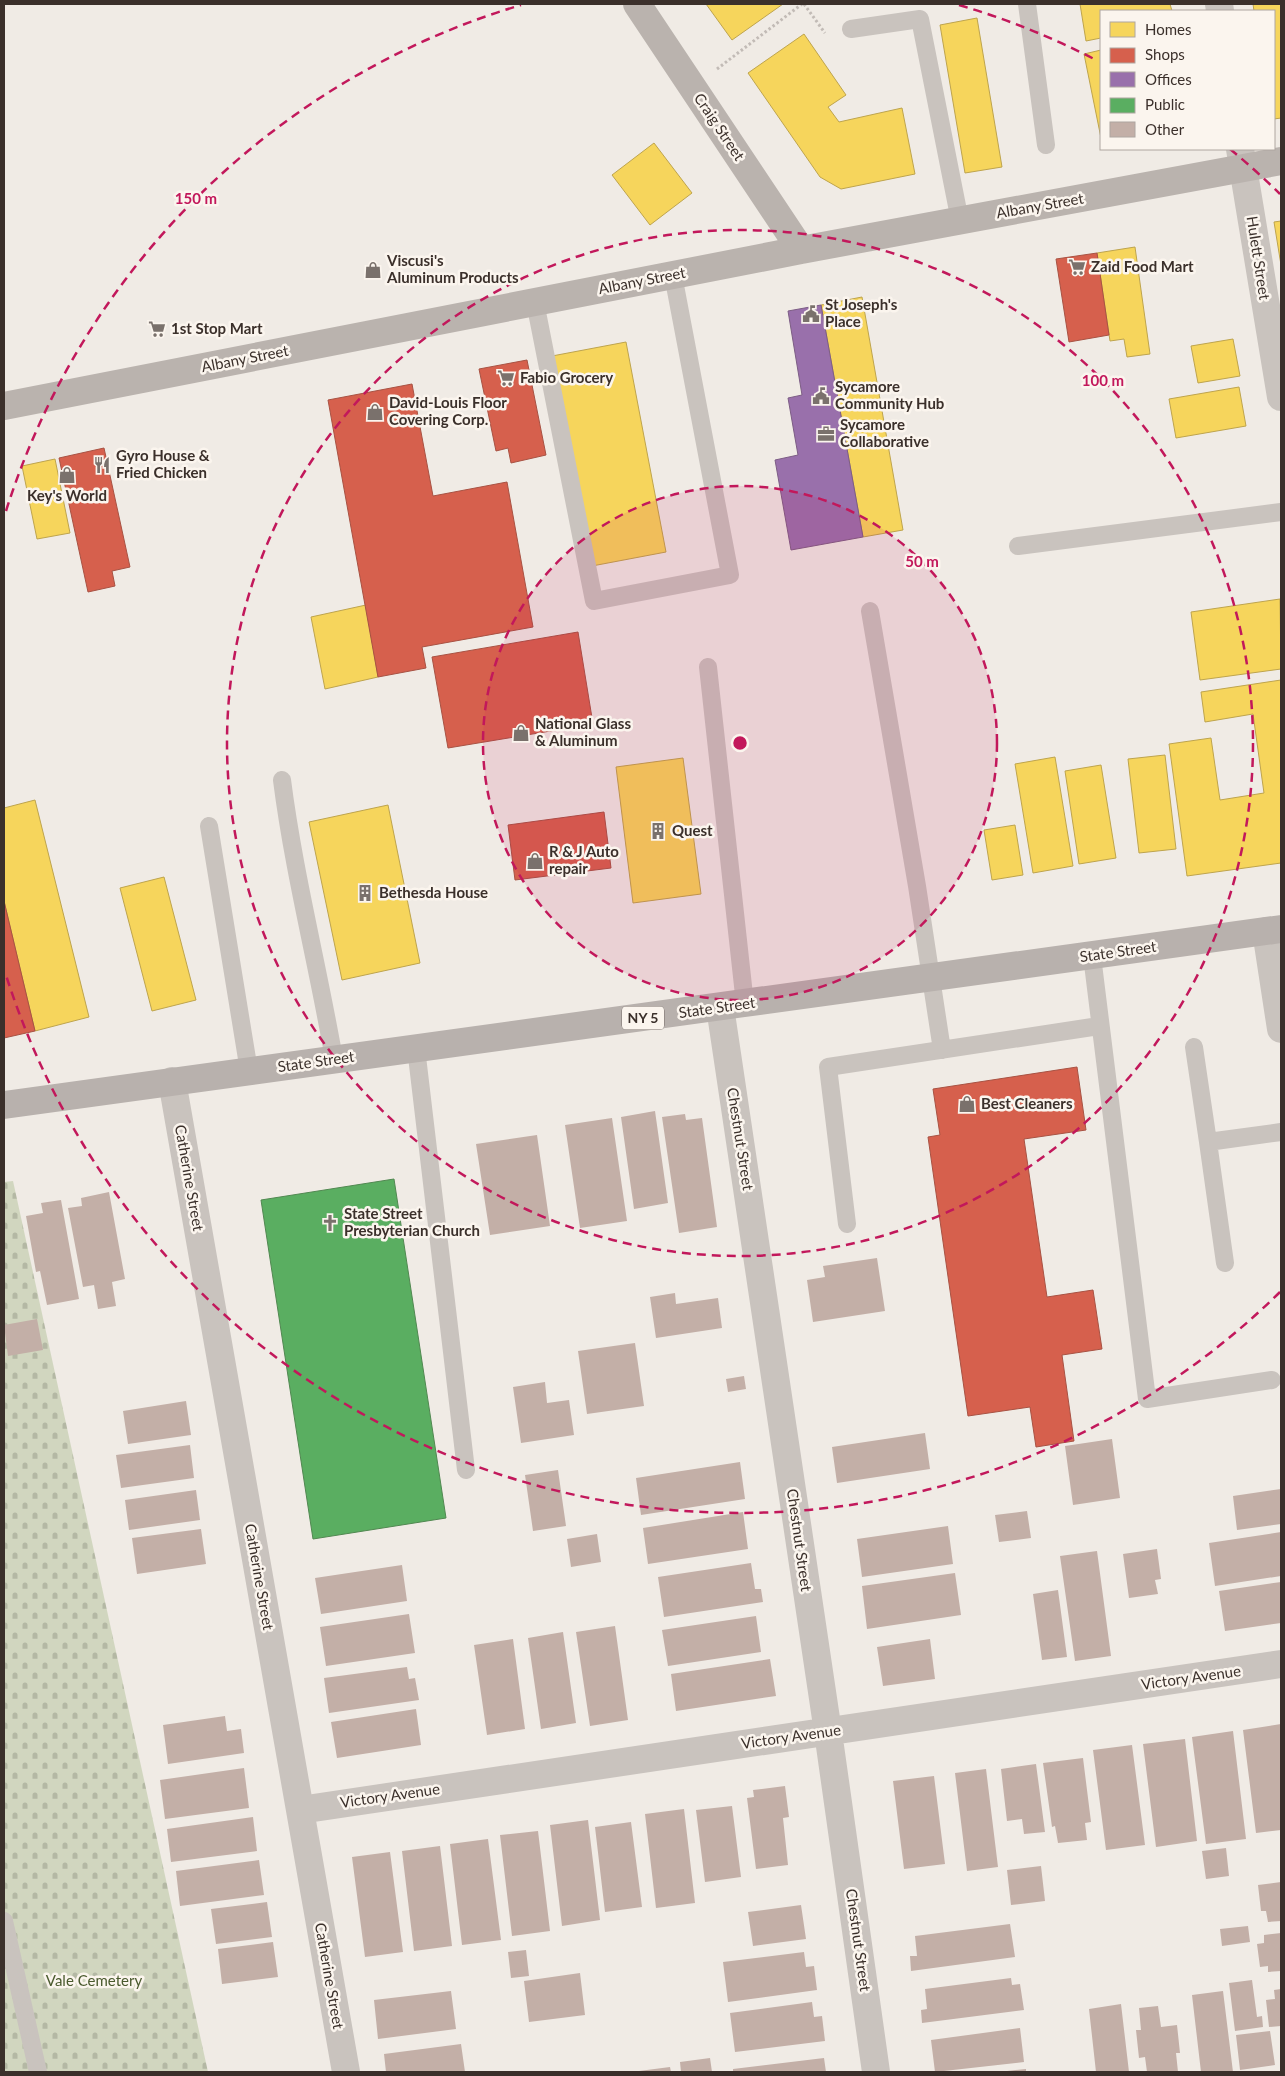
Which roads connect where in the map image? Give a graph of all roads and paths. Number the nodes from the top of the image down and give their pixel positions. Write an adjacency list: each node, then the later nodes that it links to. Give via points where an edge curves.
1 (637, 4): 5 (street, Craig Street)
2 (802, 4): 5 (path)
3 (1027, 4): 6 (lane)
4 (852, 29): 9 (lane, via 920,19)
5 (693, 87): 10 (street, Craig Street)
6 (1046, 144)
7 (1242, 159): 8 (street, Albany Street); 9 (street, Albany Street); 13 (street, Hulett Street)
8 (1281, 161)
9 (960, 221): 10 (street, Albany Street)
10 (801, 250): 11 (street, Albany Street)
11 (673, 275): 12 (street, Albany Street); 12 (lane, via 730,575 594,601)
12 (535, 302): 14 (street, Albany Street)
13 (1281, 397)
14 (4, 406)
15 (1281, 512): 16 (lane)
16 (1018, 546)
17 (870, 612): 23 (lane)
18 (708, 666): 24 (lane)
19 (282, 780): 30 (lane, via 291,843)
20 (209, 826): 31 (lane)
21 (1273, 930): 22 (main road, State Street / NY 5); 26 (street)
22 (1092, 956): 23 (main road, State Street / NY 5); 25 (lane)
23 (931, 978): 24 (main road, State Street / NY 5); 29 (lane)
24 (732, 1006): 28 (main road, State Street / NY 5); 41 (street, Chestnut Street)
25 (1099, 1026): 29 (lane); 38 (lane, via 1147,1399)
26 (1281, 1029)
27 (1194, 1047): 35 (lane)
28 (416, 1048): 30 (main road, State Street / NY 5); 39 (lane)
29 (942, 1050): 36 (lane, via 828,1067)
30 (334, 1059): 31 (main road, State Street / NY 5)
31 (249, 1071): 32 (main road, State Street / NY 5)
32 (172, 1082): 33 (main road, State Street / NY 5); 42 (street, Catherine Street)
33 (4, 1105)
34 (1281, 1132): 35 (lane)
35 (1208, 1142): 37 (lane)
36 (847, 1224)
37 (1225, 1263)
38 (1272, 1380)
39 (466, 1470)
40 (1281, 1664): 41 (street, Victory Avenue)
41 (828, 1732): 42 (street, Victory Avenue); 46 (street, Chestnut Street)
42 (300, 1810): 45 (street, Catherine Street)
43 (4, 1921): 44 (lane)
44 (38, 2072)
45 (346, 2072)
46 (876, 2072)

